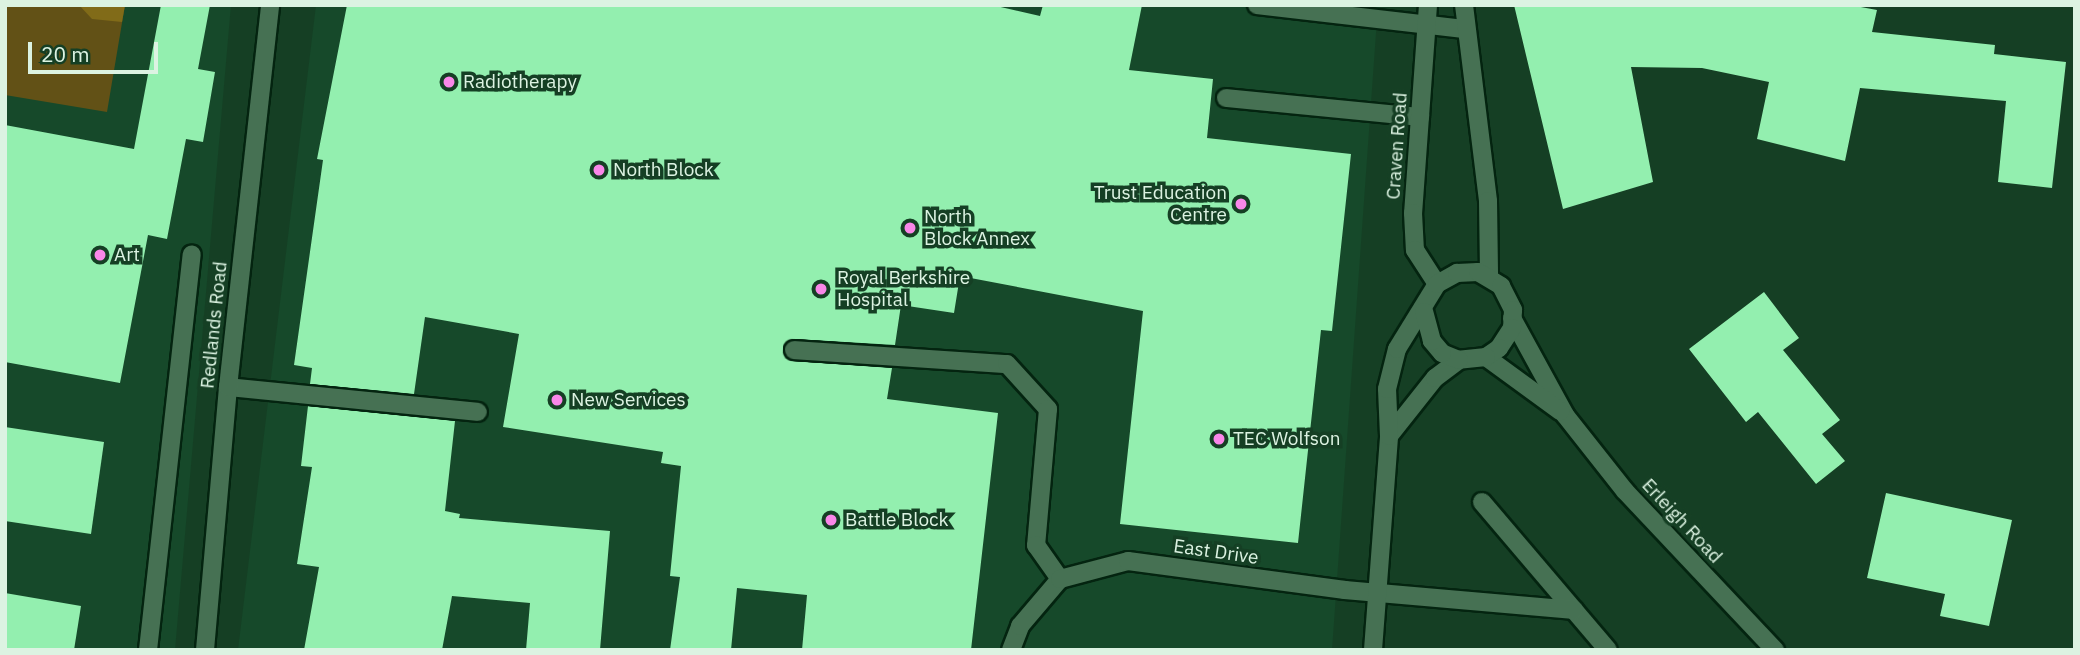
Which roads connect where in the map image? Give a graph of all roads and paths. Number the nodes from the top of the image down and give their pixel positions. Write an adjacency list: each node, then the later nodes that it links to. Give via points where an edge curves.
1 (270, 5): 17 (street, Redlands Road)
2 (1257, 5): 5 (street)
3 (1427, 5): 5 (street, Craven Road)
4 (1464, 5): 6 (street)
5 (1427, 26): 6 (street); 8 (street, Craven Road)
6 (1464, 29): 10 (street, via 1488,201)
7 (1226, 98): 8 (street)
8 (1420, 117): 11 (street, Craven Road, via 1415,250)
9 (192, 254): 25 (street)
10 (1489, 276): 11 (street, via 1457,273); 13 (street, via 1508,296)
11 (1437, 284): 12 (street)
12 (1424, 312): 16 (street, via 1432,341); 20 (street, via 1397,349 1387,389)
13 (1512, 318): 15 (street, via 1505,342); 19 (street, Erleigh Road)
14 (794, 350): 22 (street, via 1007,364 1048,409 1036,545)
15 (1486, 357): 16 (street); 19 (street, Erleigh Road)
16 (1459, 360): 20 (street, via 1435,378)
17 (228, 387): 18 (street); 26 (street, Redlands Road)
18 (478, 412)
19 (1565, 415): 30 (street, Erleigh Road, via 1625,491)
20 (1389, 436): 23 (street)
21 (1482, 502): 24 (street)
22 (1060, 579): 23 (street, East Drive, via 1129,561); 27 (street, via 1020,626)
23 (1379, 593): 24 (street, East Drive); 28 (street)
24 (1574, 610): 29 (street)
25 (148, 650)
26 (205, 650)
27 (1011, 650)
28 (1373, 650)
29 (1608, 650)
30 (1775, 650)

